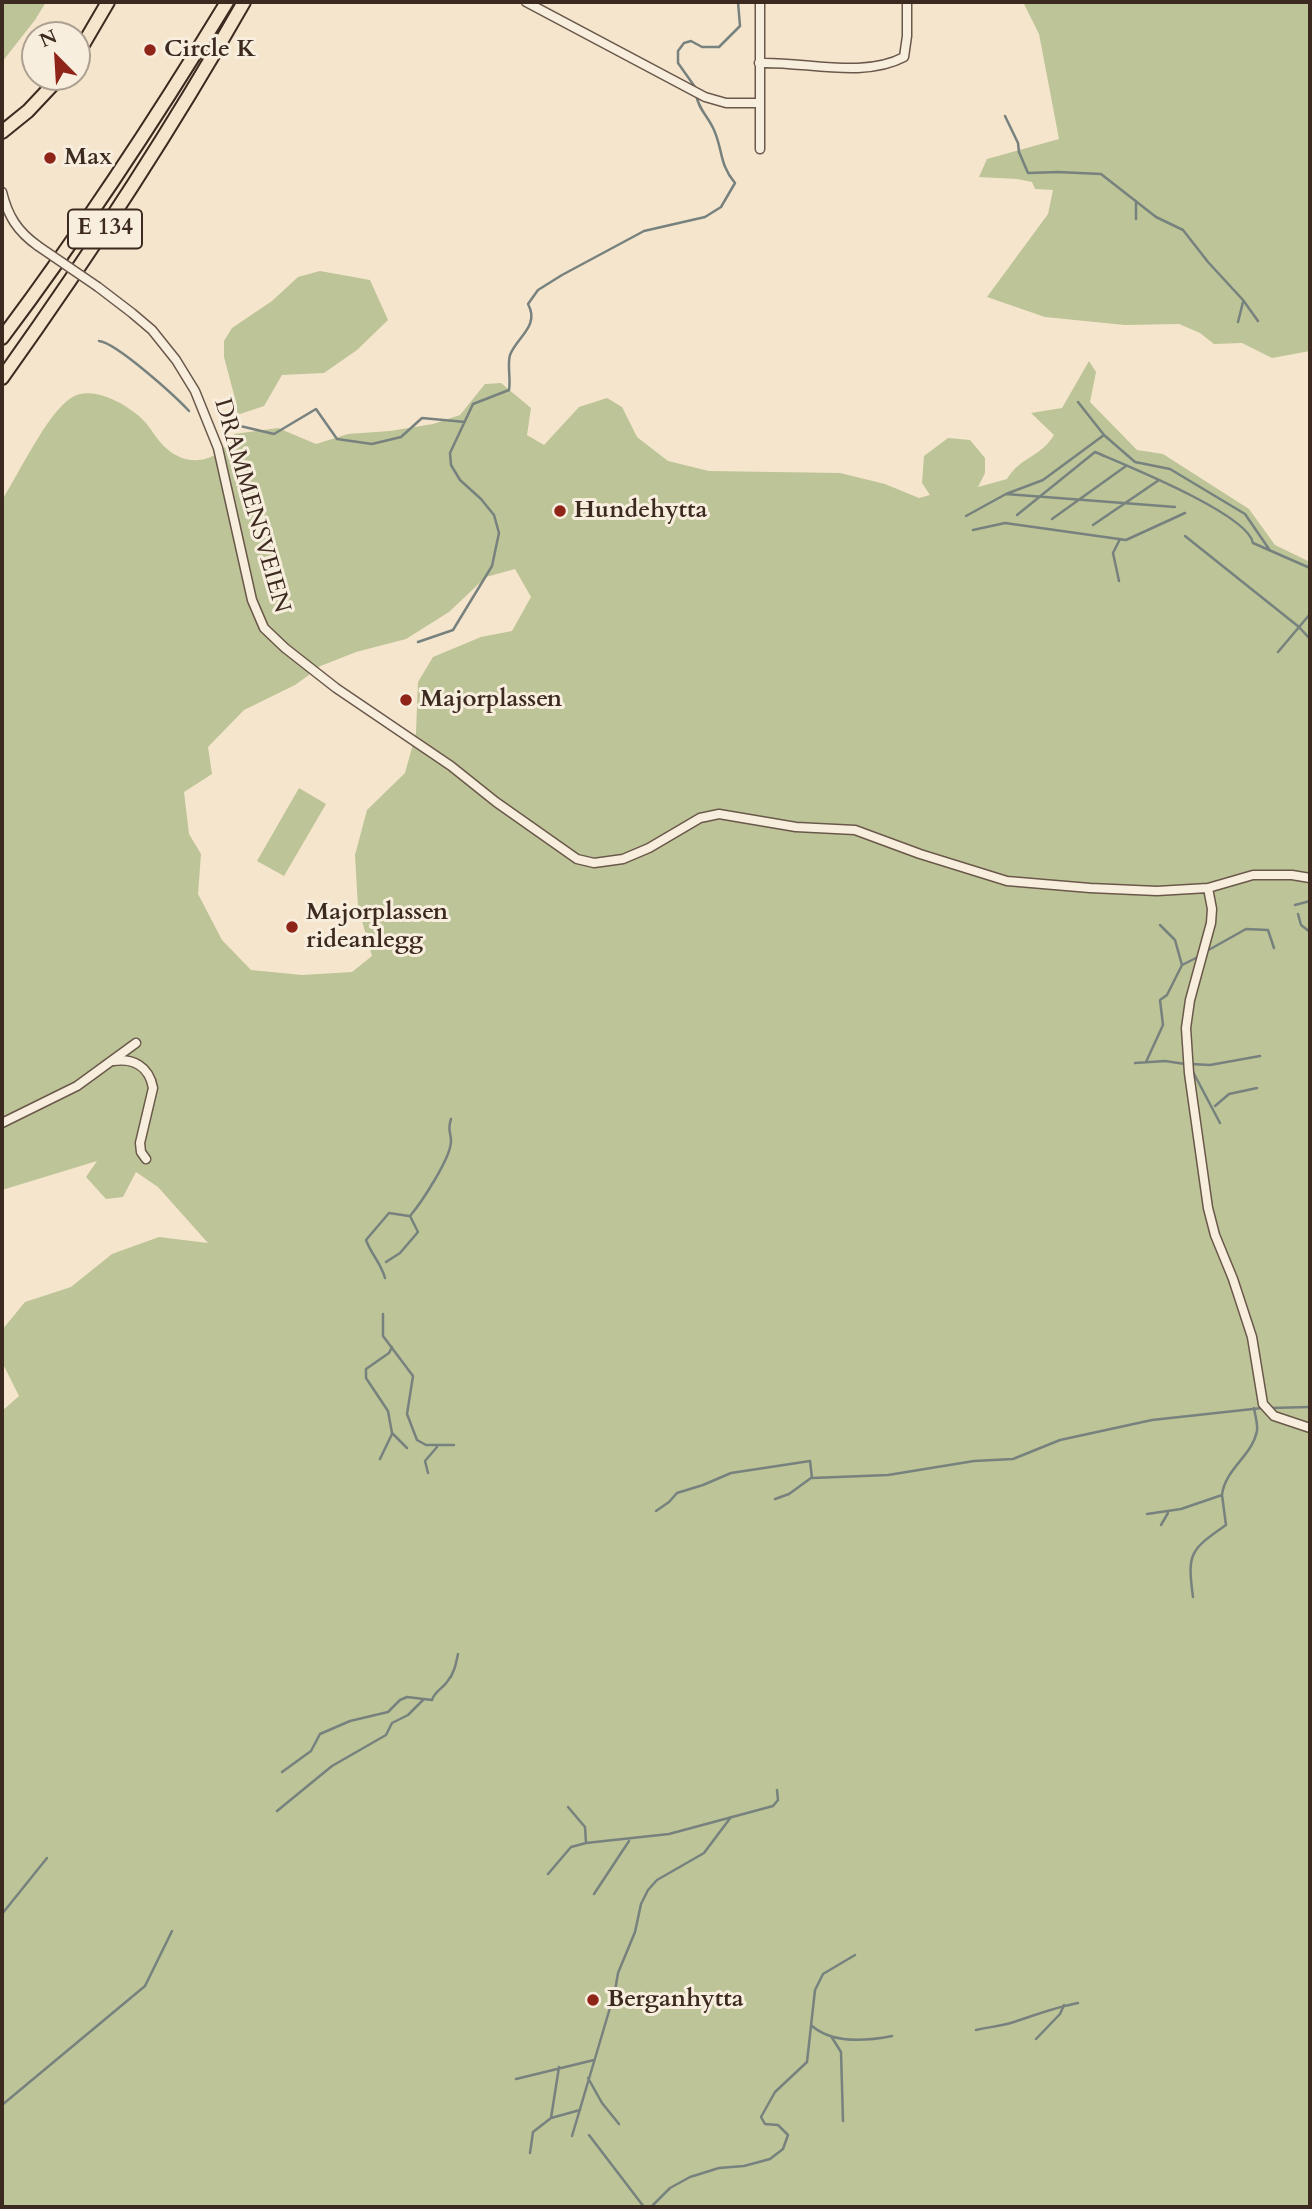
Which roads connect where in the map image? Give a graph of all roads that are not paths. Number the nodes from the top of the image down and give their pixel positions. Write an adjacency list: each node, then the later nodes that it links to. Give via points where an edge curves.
1 (108, 2): 7 (main road)
2 (227, 2): 14 (main road, E 134, via 139,143)
3 (244, 2): 15 (main road, E 134, via 131,189)
4 (526, 2): 10 (street, via 705,97 726,103)
5 (760, 2): 8 (street)
6 (908, 2): 8 (street, via 904,57 890,64 817,67)
7 (91, 31)
8 (759, 63): 10 (street)
9 (47, 91): 11 (main road)
10 (759, 103): 12 (street)
11 (2, 132)
12 (760, 149)
13 (2, 192): 17 (street, DRAMMENSVEIEN, bridge, via 12,220 23,234 132,313 183,371 218,448 260,623 285,648 569,855 594,863 622,859 700,818 719,814 796,827 850,829 1007,881 1133,891)
14 (2, 338)
15 (2, 378)
16 (1310, 878): 17 (street, DRAMMENSVEIEN, via 1253,875)
17 (1208, 888): 22 (street, via 1211,923 1186,1028 1208,1208 1252,1337 1263,1404 1280,1419)
18 (136, 1043): 19 (street)
19 (113, 1061): 20 (street, via 77,1086); 21 (street, via 135,1062 152,1081 141,1143)
20 (2, 1123)
21 (146, 1159)
22 (1310, 1428)

